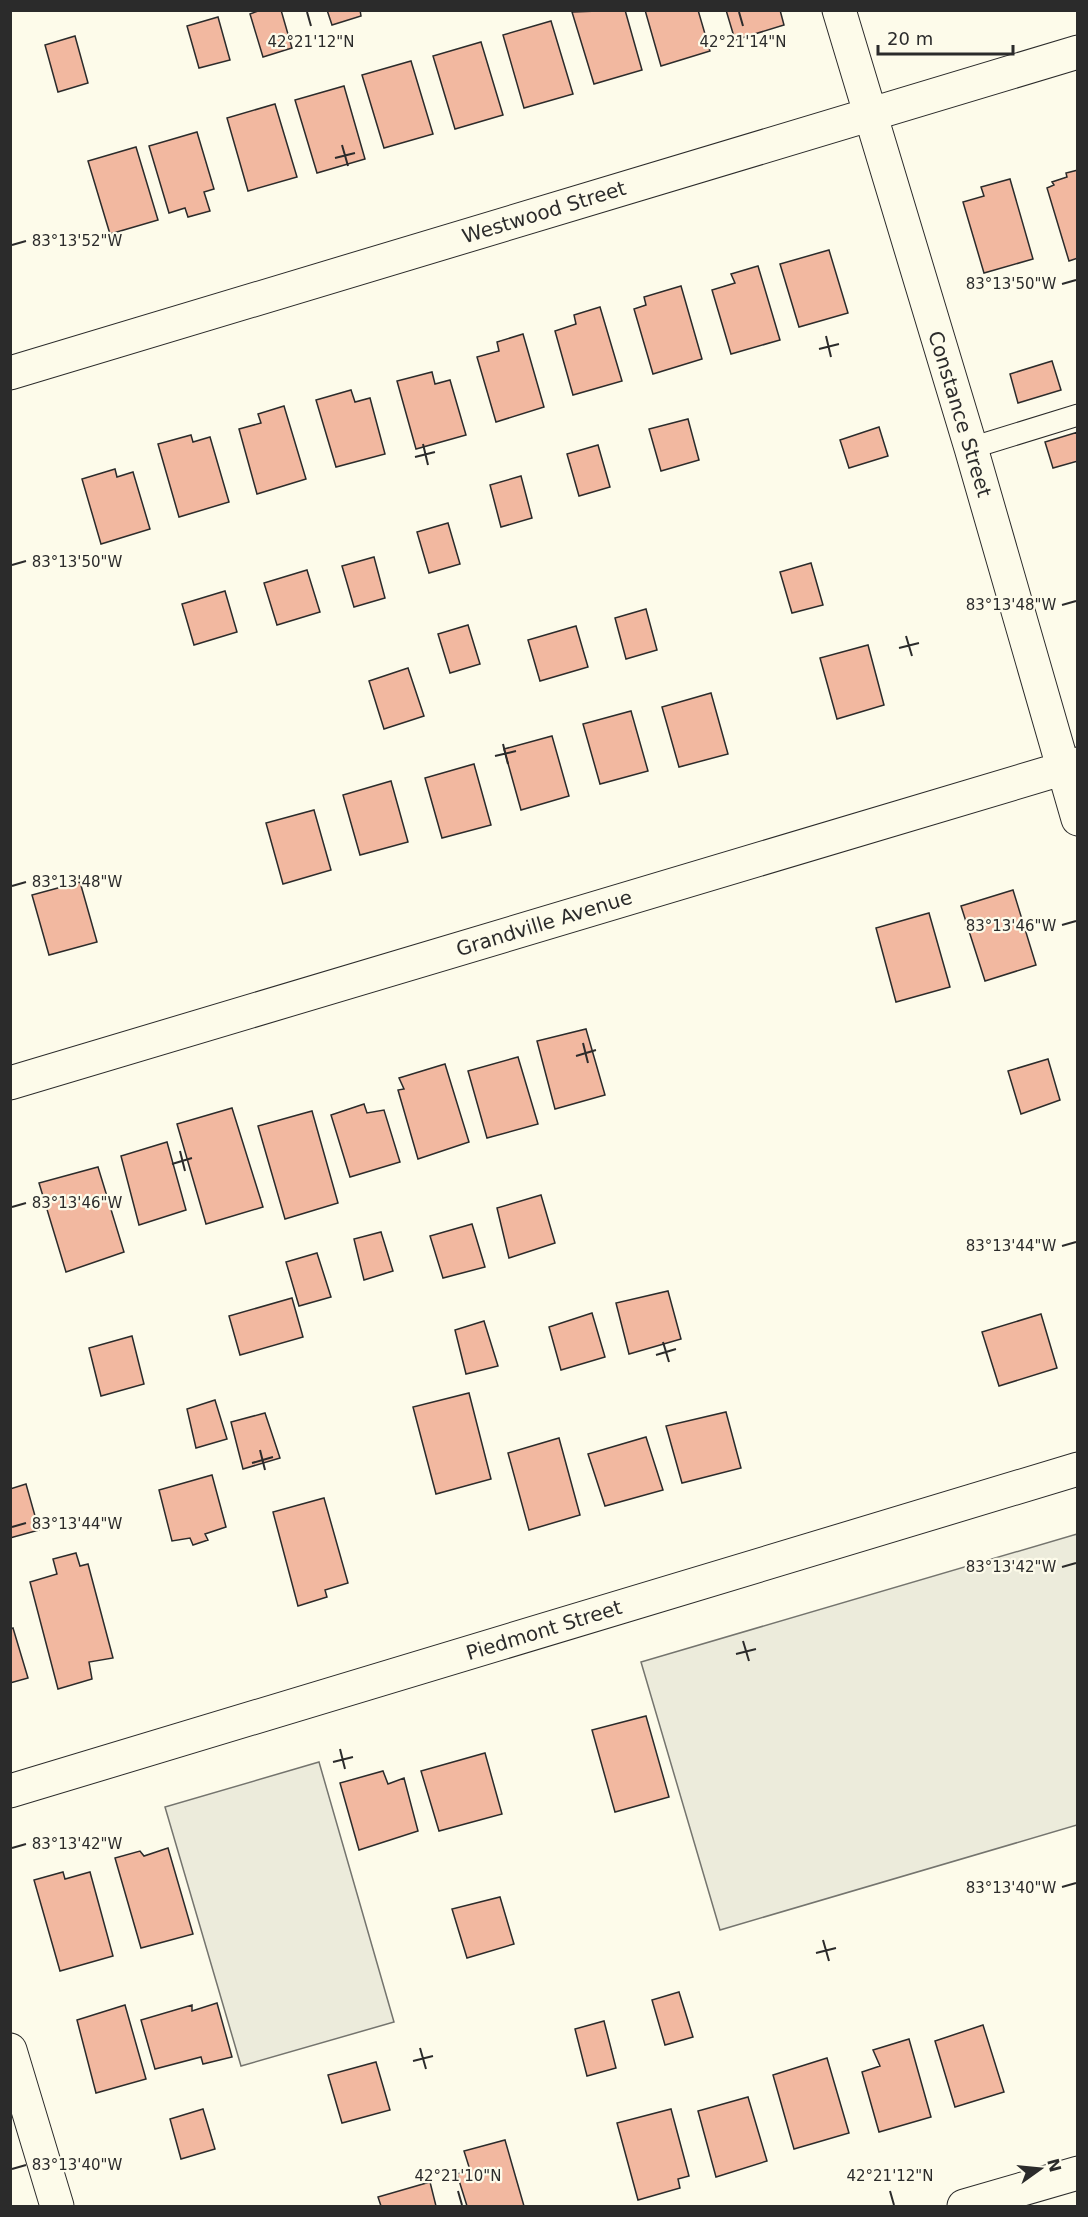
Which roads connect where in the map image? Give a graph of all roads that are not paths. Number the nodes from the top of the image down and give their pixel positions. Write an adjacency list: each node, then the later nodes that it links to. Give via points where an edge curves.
1 (839, 10): 3 (street, Constance Street)
2 (1077, 52): 3 (street, Westwood Street)
3 (870, 114): 4 (street, Westwood Street); 6 (street, Constance Street)
4 (10, 373)
5 (1077, 415): 6 (lane)
6 (971, 448): 7 (street, Constance Street)
7 (1069, 767): 8 (street, Constance Street); 9 (street, Grandville Avenue)
8 (1077, 819)
9 (10, 1083)
10 (1077, 1469): 11 (street, Piedmont Street)
11 (10, 1791)
12 (10, 2050): 14 (street)
13 (1077, 2173): 15 (street)
14 (57, 2206)
15 (964, 2206)

